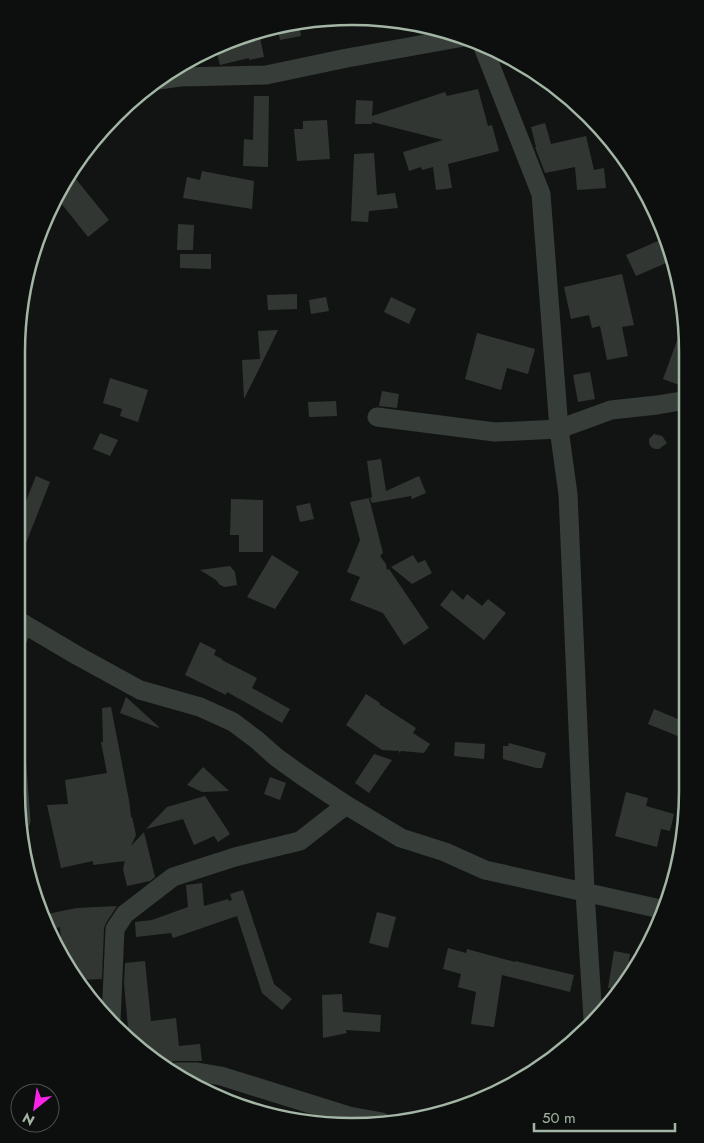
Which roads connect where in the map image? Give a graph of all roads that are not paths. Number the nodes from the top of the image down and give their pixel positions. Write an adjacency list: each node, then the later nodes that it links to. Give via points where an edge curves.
1 (449, 40): 3 (street, via 266,75)
2 (486, 54): 6 (street, via 540,194)
3 (174, 78)
4 (679, 401): 6 (street, via 611,410)
5 (377, 417): 6 (street, via 495,432)
6 (560, 429): 9 (street, via 568,494)
7 (25, 630): 8 (street, via 140,690 200,707 233,722 276,757)
8 (346, 805): 9 (street, via 401,838 445,852 485,870); 11 (street, via 300,841 173,877 125,914 115,929)
9 (585, 892): 10 (street); 12 (street)
10 (657, 908)
11 (111, 1012)
12 (593, 1012)
13 (185, 1072): 14 (street, via 221,1076)
14 (358, 1118)

